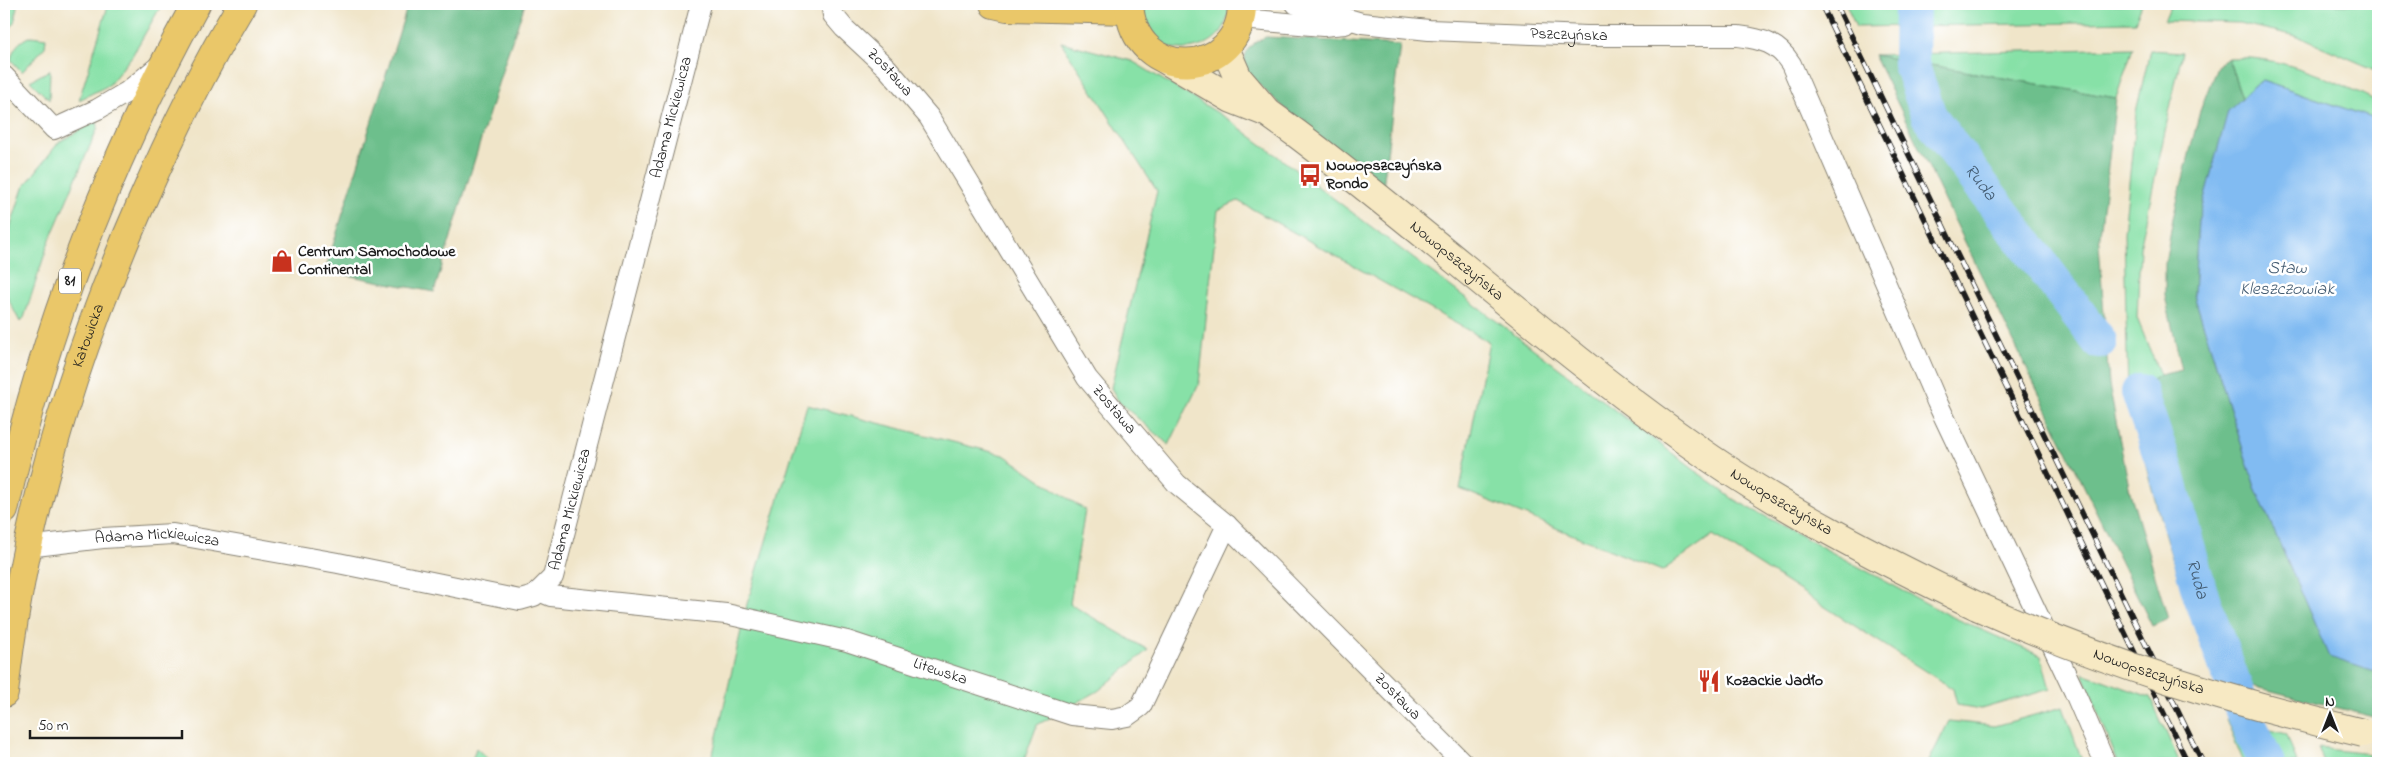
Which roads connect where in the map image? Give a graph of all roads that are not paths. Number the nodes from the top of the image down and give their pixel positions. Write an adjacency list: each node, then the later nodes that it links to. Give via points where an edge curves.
1 (196, 4): 12 (main road, Katowicka / 81)
2 (242, 4): 17 (main road, Katowicka / 81, via 162,154 93,321 66,398)
3 (701, 4): 18 (street, Adama Mickiewicza, via 553,578)
4 (831, 4): 16 (street, Zostawa, via 833,15 844,28 887,68 929,117 1087,378 1177,484)
5 (994, 4): 7 (main road, via 1007,7)
6 (1296, 4): 9 (street, Pszczyńska)
7 (1129, 7): 11 (main road, via 1132,26 1140,41 1150,52)
8 (1242, 11): 9 (street, Pszczyńska, via 1323,26); 10 (main road, via 1234,35)
9 (1362, 23): 22 (street, Pszczyńska, via 1503,34 1738,36 1762,40 1776,47 1791,64 1937,402)
10 (1225, 48): 11 (main road, via 1197,62); 14 (main road, Nowopszczyńska, via 1238,78)
11 (1166, 60): 14 (main road, Nowopszczyńska, via 1232,99)
12 (165, 62): 13 (street, via 127,92 54,129); 15 (main road, Katowicka / 81, via 113,168 84,241 38,381)
13 (4, 76)
14 (1268, 114): 20 (main road, Nowopszczyńska, bridge, via 1324,154 1490,291 1690,444 1781,504 1881,560 2074,648 2250,705)
15 (4, 510)
16 (1227, 524): 18 (street, Litewska, via 1141,706 1127,716 1112,719 1072,715 837,638 726,614 551,596); 21 (street, Zostawa)
17 (27, 547): 18 (street, Adama Mickiewicza, via 173,534 520,600); 19 (main road, Katowicka / 81)
18 (539, 591)
19 (4, 693)
20 (2371, 735)
21 (1463, 763)
22 (2105, 763)

